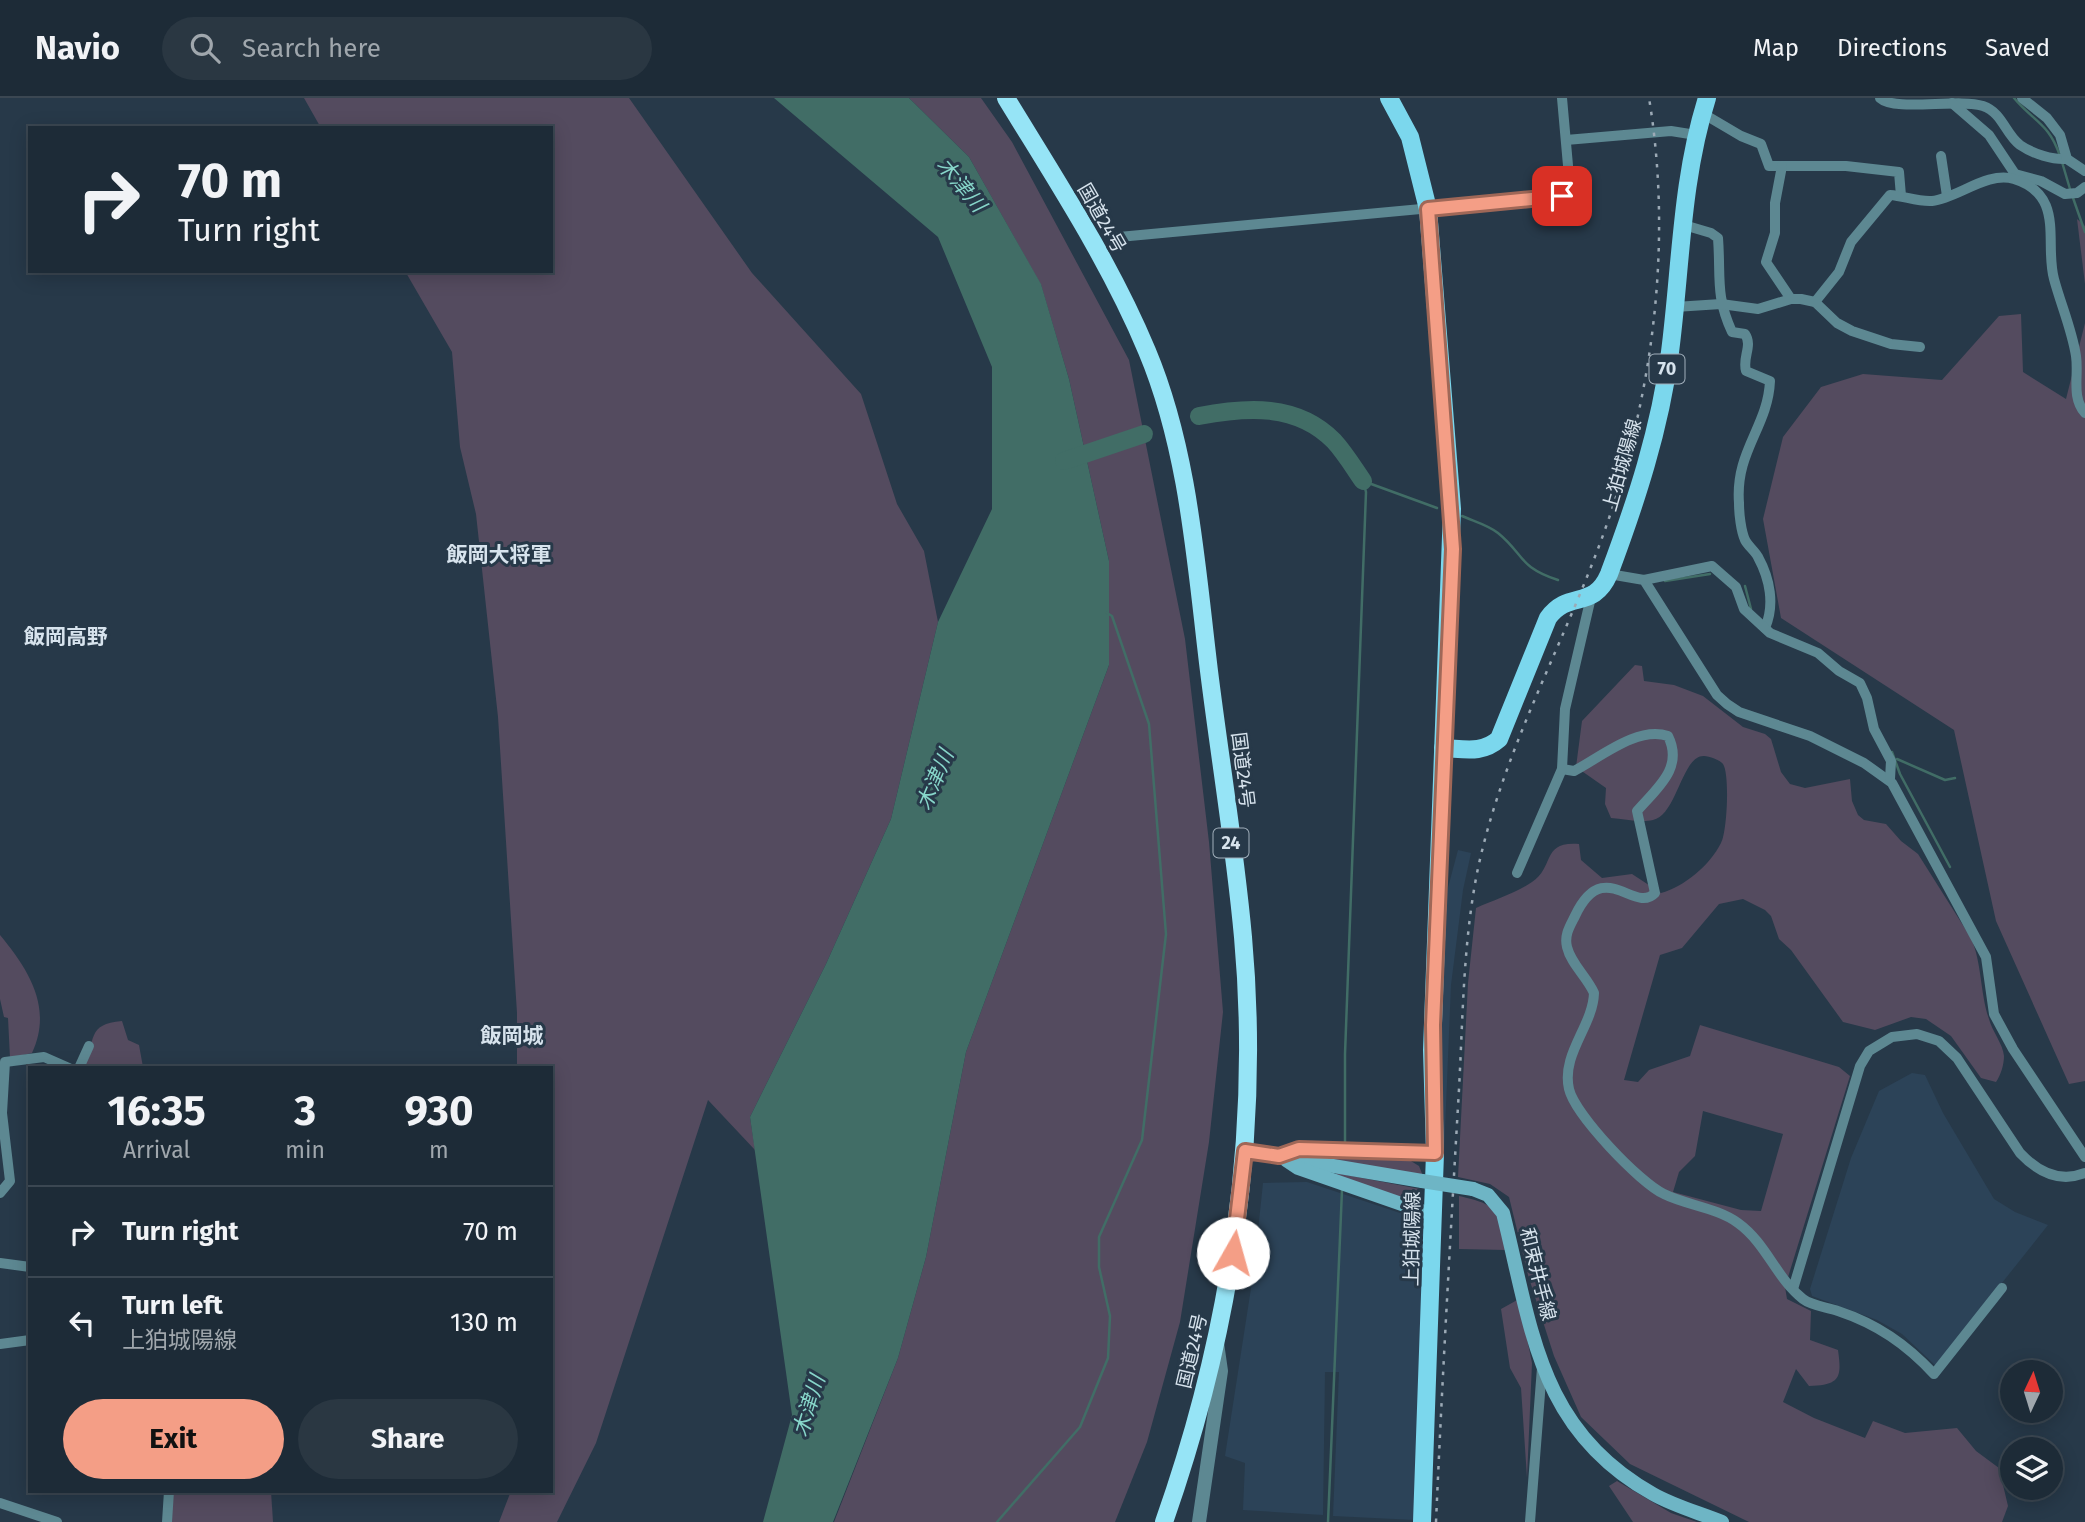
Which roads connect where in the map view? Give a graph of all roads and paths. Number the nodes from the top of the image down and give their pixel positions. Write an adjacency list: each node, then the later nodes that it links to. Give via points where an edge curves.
1 (1006, 98): 38 (highway, 国道24号 / 24, via 1104,261 1147,352 1167,408 1189,512 1243,938)
2 (1389, 98): 18 (main road, 上狛城陽線, via 1410,137)
3 (1562, 98): 9 (street)
4 (1880, 98): 6 (street, via 1895,104)
5 (2022, 98): 11 (street, via 2060,135)
6 (1951, 101): 11 (street, via 1987,107 2019,144 2055,160); 14 (street, via 1980,125)
7 (1704, 105): 8 (main road, 上狛城陽線 / 70); 12 (street, via 1741,136 1761,144 1769,166)
8 (1696, 135): 9 (street, via 1671,131); 19 (main road, 上狛城陽線 / 70)
9 (1566, 140): 18 (street, via 1570,188 1562,196)
10 (1941, 156): 16 (street)
11 (2067, 159): 13 (street)
12 (1782, 166): 17 (street, via 1899,172); 21 (street, via 1775,233 1766,261)
13 (2085, 171)
14 (2018, 177): 15 (street, via 2066,194); 16 (street); 26 (street, via 2042,198 2050,217 2053,276 2071,332 2076,393)
15 (2085, 187)
16 (1947, 195): 17 (street, via 1933,201)
17 (1901, 196): 22 (street, via 1890,195 1851,242 1839,272)
18 (1428, 209): 20 (street); 31 (main road, 上狛城陽線, via 1452,509)
19 (1684, 225): 23 (street, via 1718,238); 24 (main road, 上狛城陽線 / 70)
20 (1119, 237)
21 (1791, 299): 22 (street); 23 (street, via 1758,309)
22 (1815, 302): 25 (street, via 1852,331 1891,344)
23 (1721, 304): 24 (street); 30 (street, via 1732,332 1748,339 1746,371 1770,381 1766,408 1738,475 1745,540 1759,559 1771,595 1773,611)
24 (1675, 307): 27 (main road, 上狛城陽線 / 70, via 1648,462)
25 (1920, 347)
26 (2085, 412)
27 (1609, 574): 28 (street); 29 (main road, 上狛城陽線 / 70, via 1603,589)
28 (1644, 580): 30 (street, via 1712,566 1736,587 1744,609); 33 (street, via 1727,704 1810,736)
29 (1591, 597): 31 (main road, via 1561,604 1548,618 1499,739 1489,748); 32 (street, via 1565,709)
30 (1765, 628): 33 (street, via 1818,653 1860,683 1874,729 1891,761)
31 (1443, 748): 39 (main road, 上狛城陽線, via 1432,1050)
32 (1562, 769): 34 (street); 47 (street, via 1574,771 1655,732 1668,736 1674,747 1671,771 1637,811 1655,893 1643,897 1595,889 1584,899 1567,934 1569,954 1594,993 1570,1060 1569,1093 1644,1183 1735,1220 1763,1245)
33 (1889, 779): 41 (street, via 1986,957 1994,1014)
34 (1517, 873)
35 (89, 1046): 37 (street)
36 (64, 1066): 43 (street, via 44,1057 5,1062 2,1113 10,1181)
37 (80, 1066)
38 (1245, 1151): 40 (main road, 和束井手線); 50 (highway, 国道24号 / 24, via 1233,1253)
39 (1435, 1153): 40 (main road, via 1299,1149); 44 (main road, 上狛城陽線)
40 (1279, 1156): 44 (main road, via 1298,1168); 52 (main road, 和束井手線, bridge, via 1488,1195 1503,1213)
41 (2085, 1157)
42 (2085, 1173): 47 (street, via 2066,1177 2034,1166 2020,1153 1946,1046 1917,1034 1892,1037 1869,1051 1860,1066)
43 (0, 1193)
44 (1433, 1215): 59 (main road, 上狛城陽線)
45 (0, 1263): 46 (street)
46 (28, 1267)
47 (1793, 1289): 48 (street, via 1805,1301 1875,1326 1914,1353 1934,1374)
48 (2002, 1289)
49 (28, 1340): 51 (street)
50 (1216, 1341): 57 (highway, 国道24号 / 24); 58 (street, via 1221,1371)
51 (0, 1344)
52 (1542, 1368): 60 (street); 61 (main road, 和束井手線, via 1572,1423 1623,1475 1655,1496)
53 (169, 1493): 56 (street)
54 (0, 1503): 55 (street)
55 (57, 1522)
56 (167, 1522)
57 (1164, 1522)
58 (1199, 1522)
59 (1422, 1522)
60 (1530, 1522)
61 (1722, 1522)

